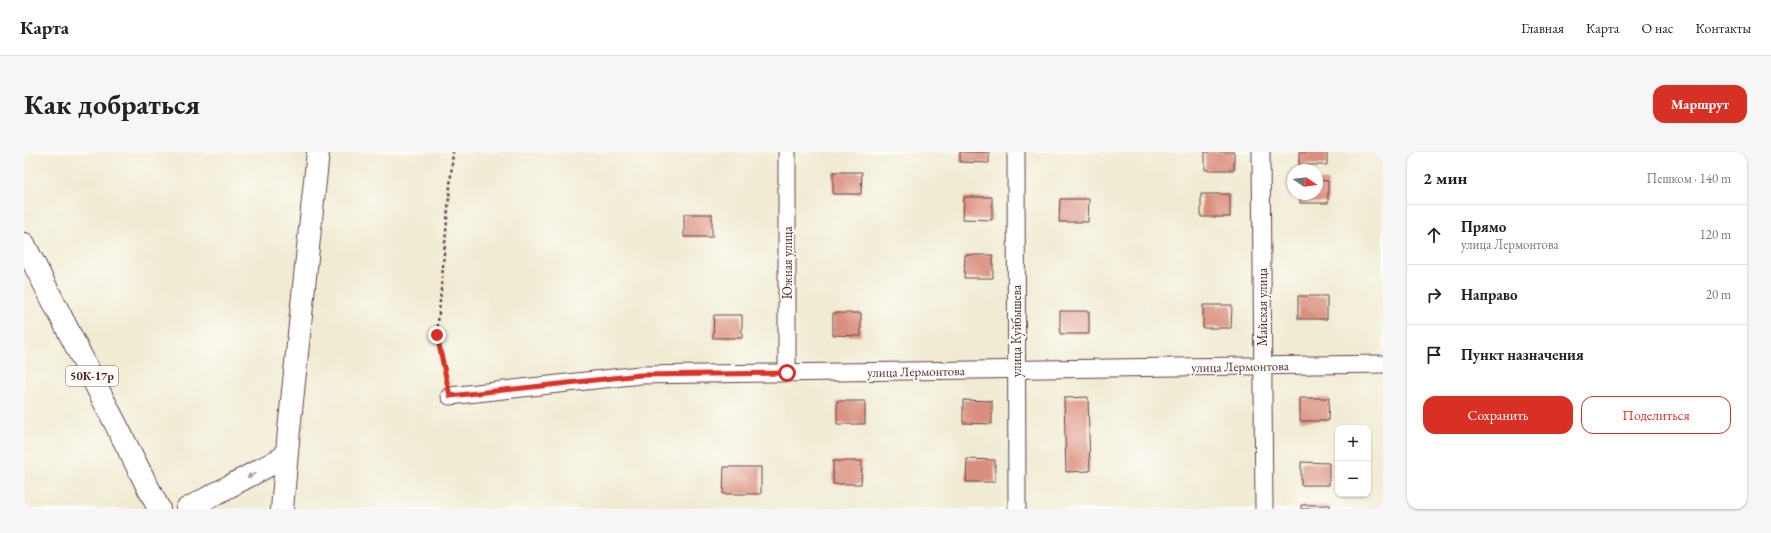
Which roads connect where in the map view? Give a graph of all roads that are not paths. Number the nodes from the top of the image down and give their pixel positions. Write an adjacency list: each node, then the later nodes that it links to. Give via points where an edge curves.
1 (318, 152): 11 (street)
2 (787, 152): 9 (street, Южная улица)
3 (1016, 152): 8 (street, улица Куйбышева)
4 (1261, 152): 7 (street, Майская улица)
5 (24, 244): 12 (street, 50К-17р)
6 (1383, 364): 7 (street, улица Лермонтова)
7 (1262, 366): 8 (street, улица Лермонтова); 16 (street, Майская улица)
8 (1016, 370): 9 (street, улица Лермонтова); 15 (street, улица Куйбышева)
9 (787, 373): 10 (street, улица Лермонтова, via 640,375)
10 (450, 396)
11 (286, 456): 13 (street, one-way to 13); 14 (street)
12 (159, 509)
13 (187, 509)
14 (282, 509)
15 (1017, 509)
16 (1264, 509)

